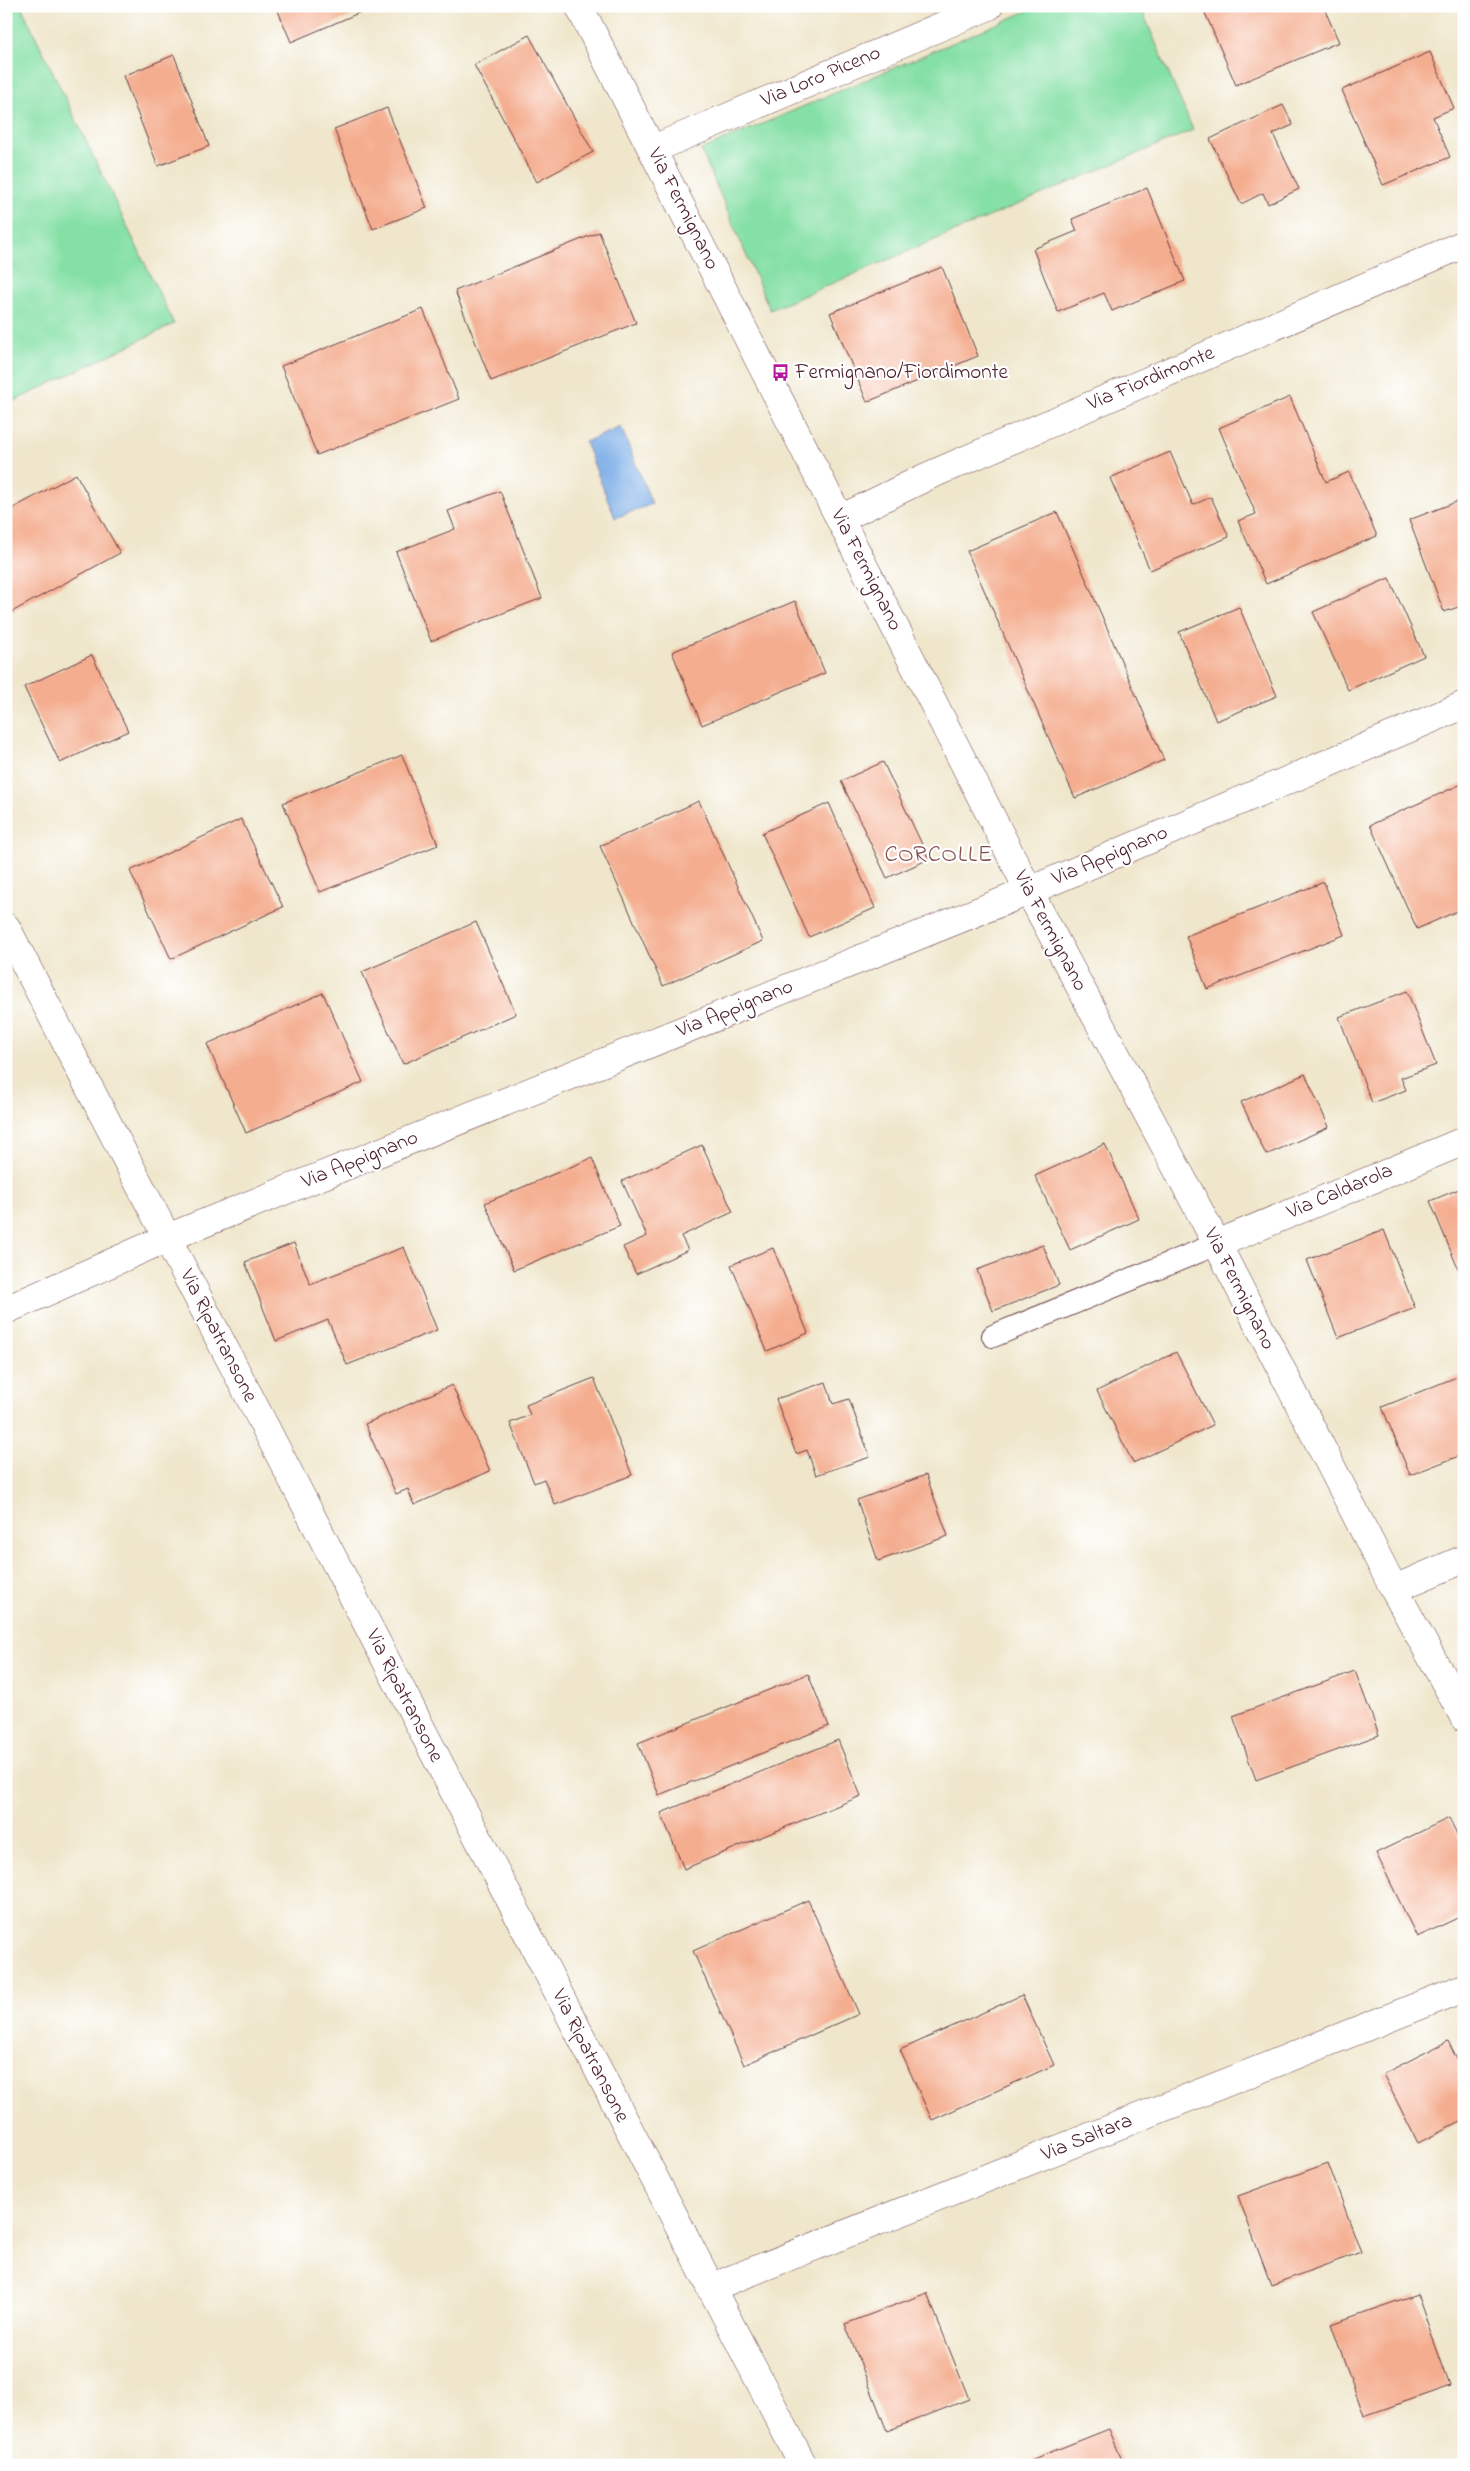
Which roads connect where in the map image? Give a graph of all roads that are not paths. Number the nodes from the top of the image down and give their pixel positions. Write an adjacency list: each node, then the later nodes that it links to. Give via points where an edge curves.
1 (578, 6): 3 (street, Via Fermignano)
2 (989, 6): 3 (street, Via Loro Piceno)
3 (653, 149): 5 (street, Via Fermignano)
4 (1464, 244): 5 (street, Via Fiordimonte, via 926,476)
5 (840, 519): 7 (street, Via Fermignano)
6 (1464, 705): 7 (street, Via Appignano)
7 (1029, 891): 10 (street, Via Appignano); 11 (street, Via Fermignano)
8 (6, 927): 10 (street, Via Ripatransone)
9 (1464, 1141): 11 (street, Via Caldarola)
10 (167, 1238): 12 (street, Via Appignano); 18 (street, Via Ripatransone)
11 (1217, 1244): 13 (lane); 15 (street, Via Fermignano)
12 (6, 1310)
13 (993, 1336)
14 (1464, 1559): 15 (street)
15 (1394, 1589): 16 (street, Via Fermignano)
16 (1464, 1717)
17 (1464, 1988): 18 (street, Via Saltara)
18 (710, 2288): 19 (street, Via Ripatransone)
19 (803, 2465)

